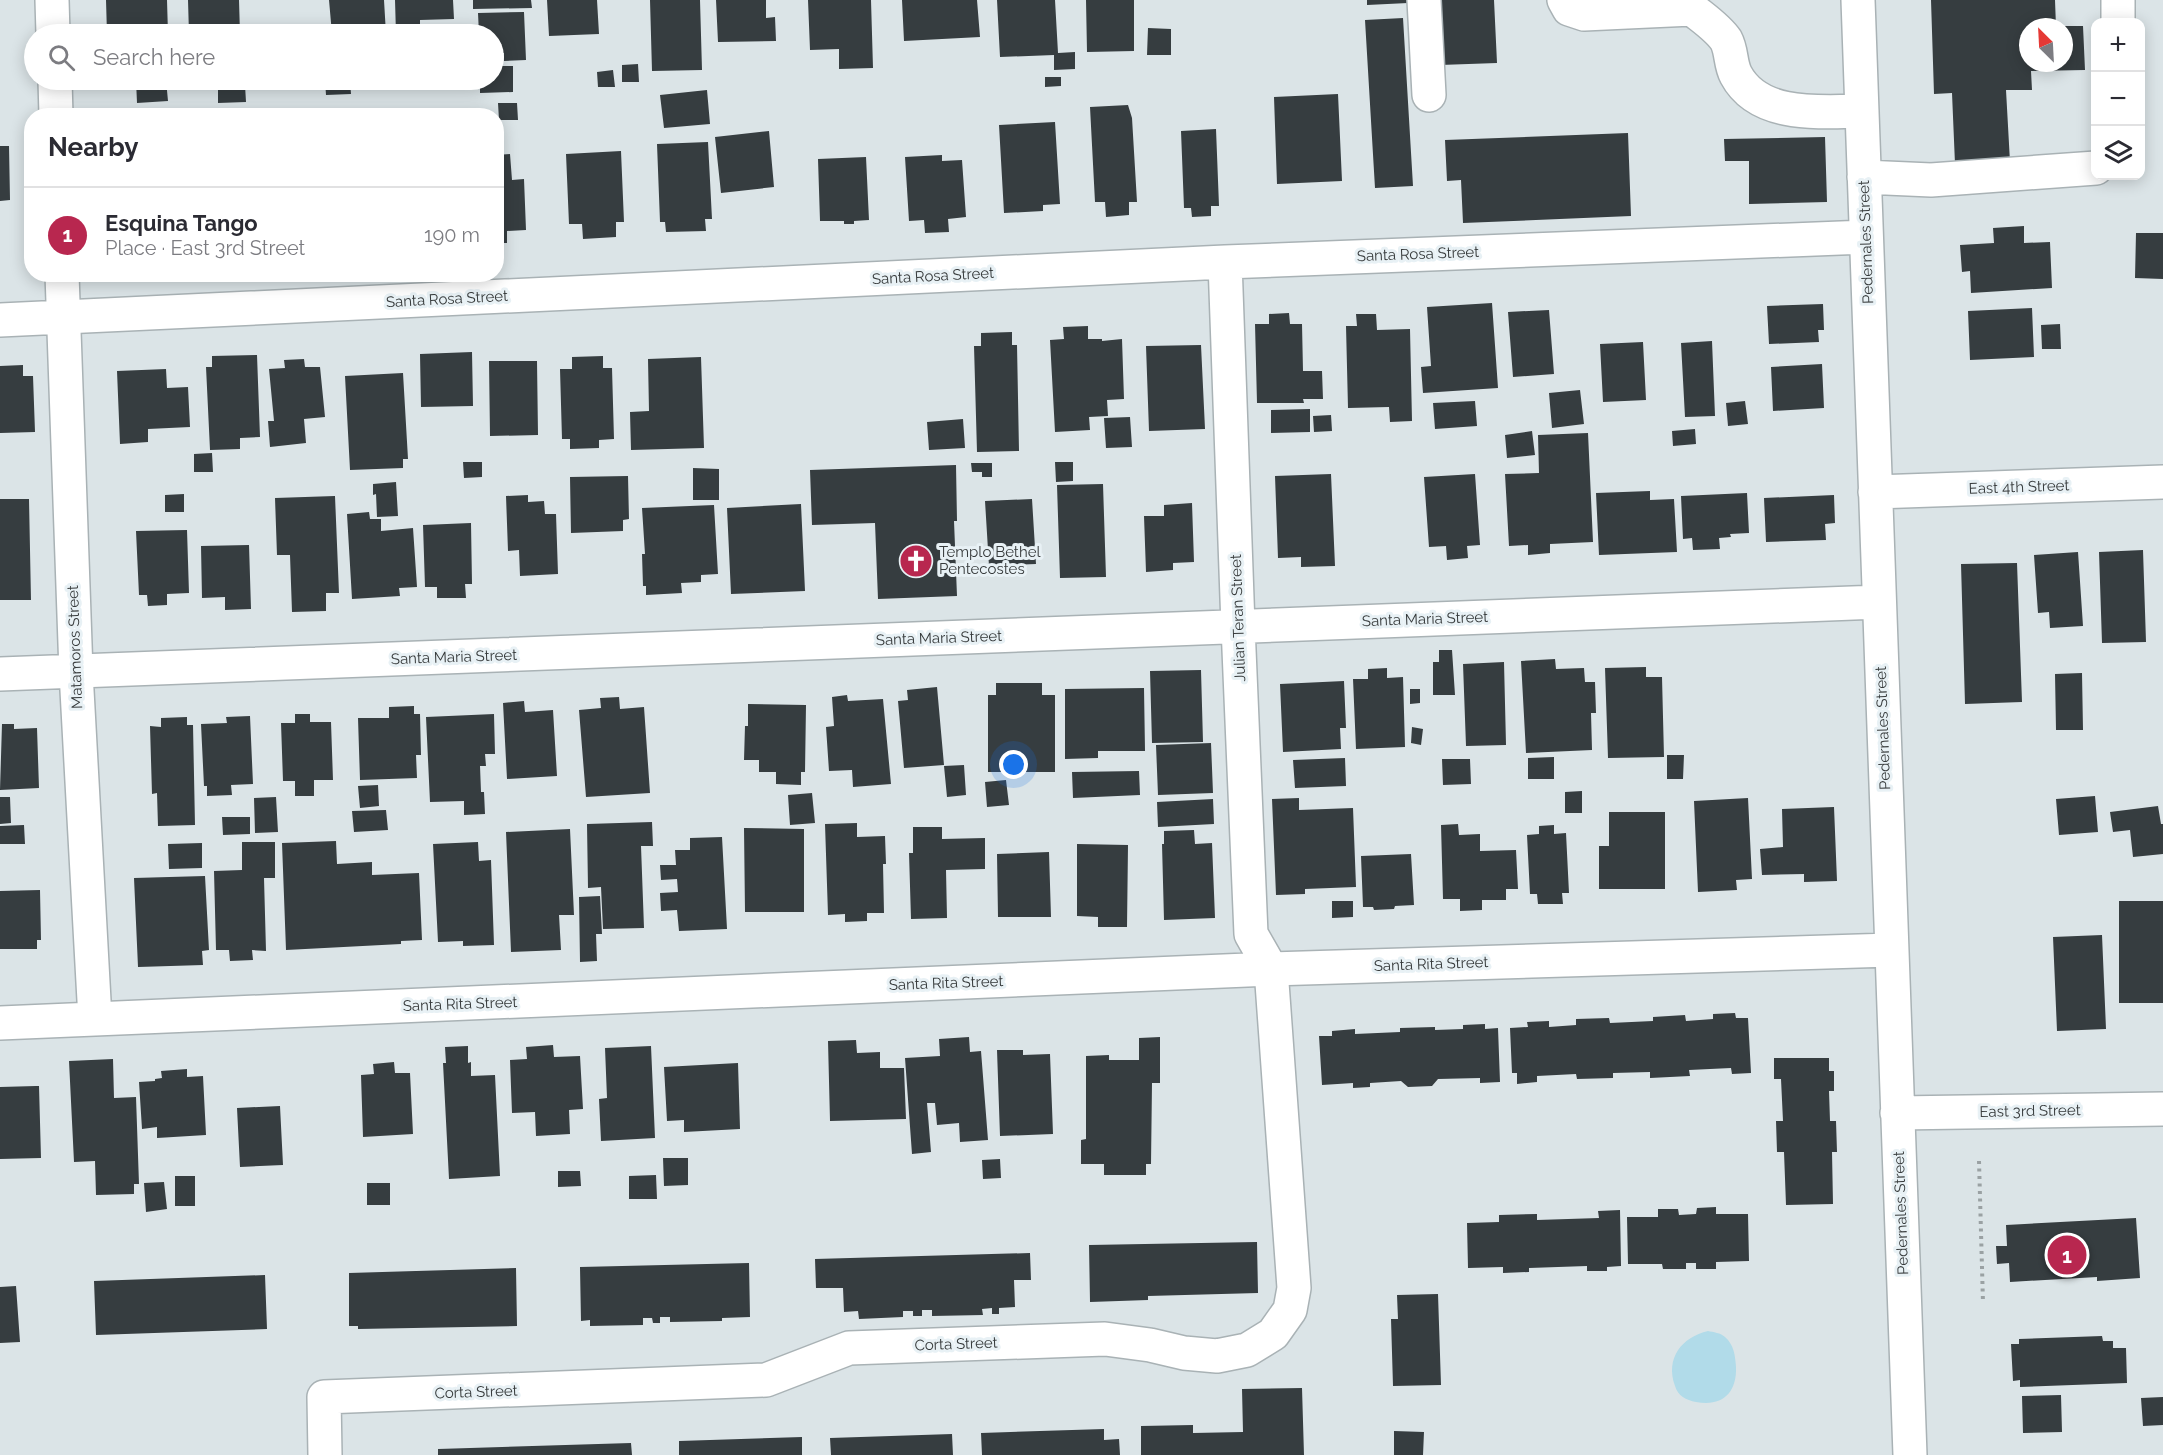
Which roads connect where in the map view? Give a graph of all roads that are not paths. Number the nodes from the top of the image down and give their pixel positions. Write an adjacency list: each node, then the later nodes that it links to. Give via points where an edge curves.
1 (52, 0): 7 (street)
2 (1424, 0): 9 (street)
3 (1564, 0): 11 (street, via 1569,9 1584,14 1692,9 1726,40 1737,78 1764,103 1789,109)
4 (1858, 0): 11 (street, Pedernales Street)
5 (2118, 0): 6 (street)
6 (2118, 18)
7 (53, 24)
8 (55, 90): 10 (street)
9 (1429, 94)
10 (56, 108)
11 (1862, 111): 13 (street, Pedernales Street)
12 (2091, 168): 13 (street, via 1931,180)
13 (1864, 177): 14 (street, Pedernales Street)
14 (1866, 237): 15 (street, Santa Rosa Street); 20 (street, Pedernales Street)
15 (1225, 262): 17 (street, Santa Rosa Street); 22 (street, Julian Teran Street)
16 (62, 282): 17 (street, Matamoros Street)
17 (63, 317): 18 (street, Santa Rosa Street); 23 (street, Matamoros Street)
18 (0, 320)
19 (2163, 482): 20 (street, East 4th Street)
20 (1875, 492): 21 (street, Pedernales Street)
21 (1879, 602): 22 (street, Santa Maria Street); 25 (street, Pedernales Street)
22 (1238, 626): 23 (street, Santa Maria Street); 26 (street, Julian Teran Street, via 1251,934)
23 (76, 672): 24 (street, Santa Maria Street); 27 (street, Matamoros Street)
24 (0, 674)
25 (1891, 950): 26 (street, Santa Rita Street); 30 (street, Pedernales Street)
26 (1271, 969): 27 (street, Santa Rita Street); 31 (street, Corta Street, via 1294,1288 1290,1310 1273,1334 1247,1350 1217,1356 1105,1339 849,1348 766,1380 324,1397)
27 (95, 1019): 28 (street, Santa Rita Street)
28 (0, 1023)
29 (2163, 1108): 30 (street, East 3rd Street)
30 (1897, 1113): 32 (street, Pedernales Street)
31 (325, 1455)
32 (1910, 1455)

